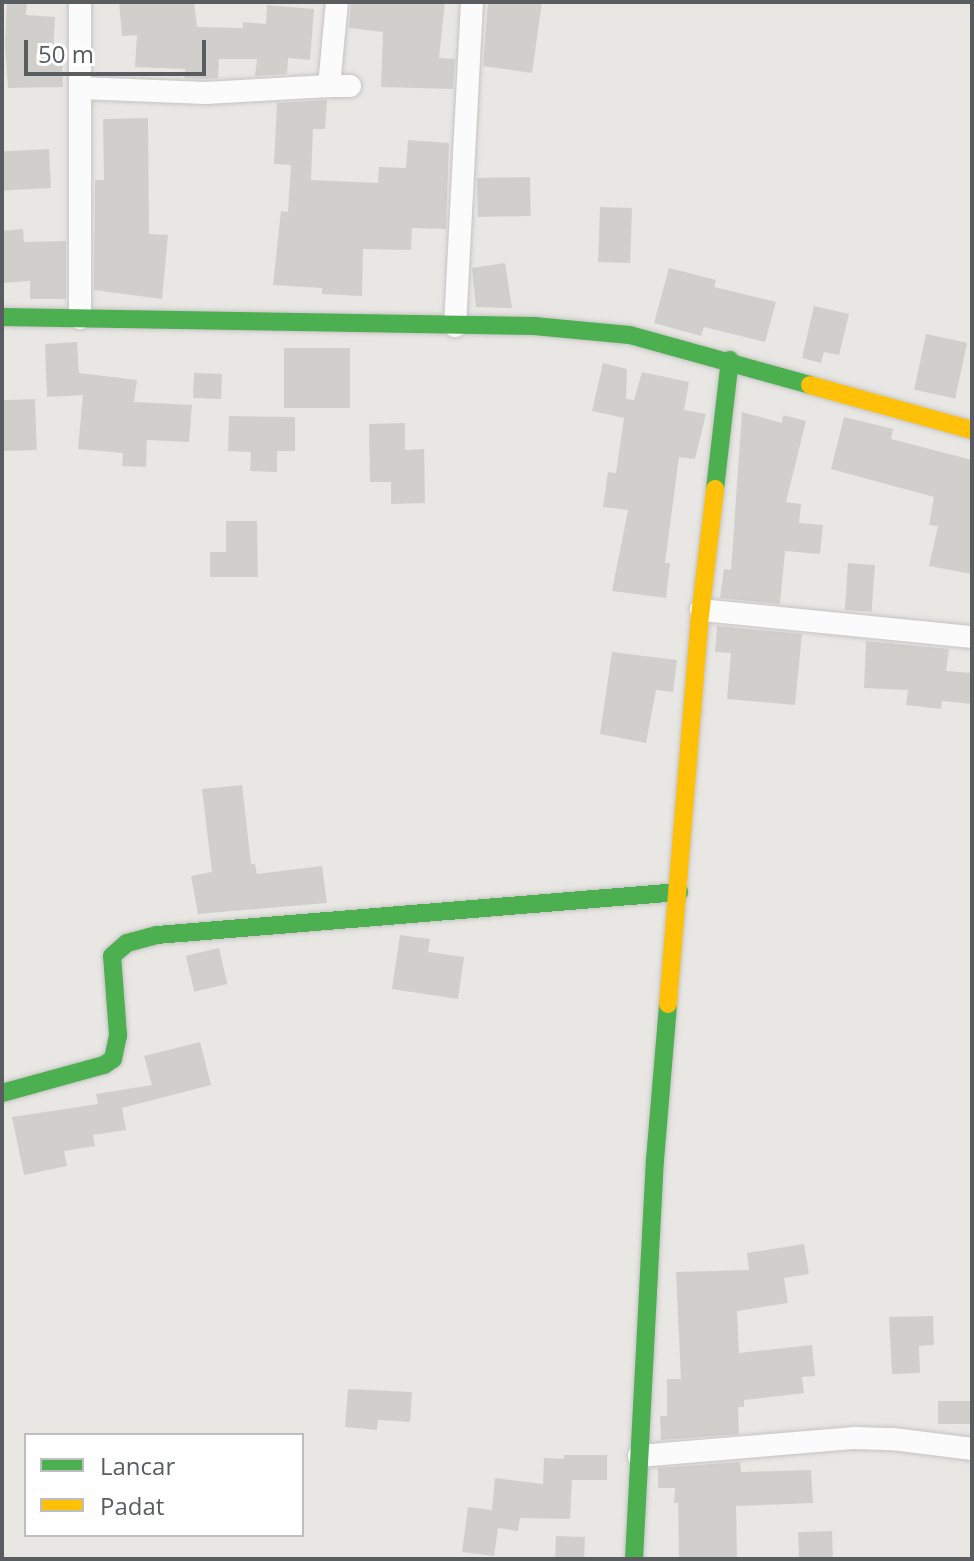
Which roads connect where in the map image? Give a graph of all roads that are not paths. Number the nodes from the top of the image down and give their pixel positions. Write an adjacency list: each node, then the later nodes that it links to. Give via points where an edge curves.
1 (80, 2): 4 (street)
2 (337, 2): 4 (street, via 340,86 206,93)
3 (472, 2): 7 (street)
4 (80, 88): 6 (street)
5 (2, 317): 6 (street)
6 (80, 318): 7 (street)
7 (455, 326): 8 (street, via 534,326 630,335)
8 (730, 360): 9 (street); 10 (street)
9 (972, 430)
10 (701, 610): 11 (street); 12 (street)
11 (972, 637)
12 (679, 892): 13 (street, via 157,935 127,943 112,956 118,1035 113,1059); 15 (street, via 655,1160)
13 (2, 1093)
14 (972, 1449): 15 (street, via 855,1438)
15 (639, 1456): 16 (street)
16 (634, 1559)

